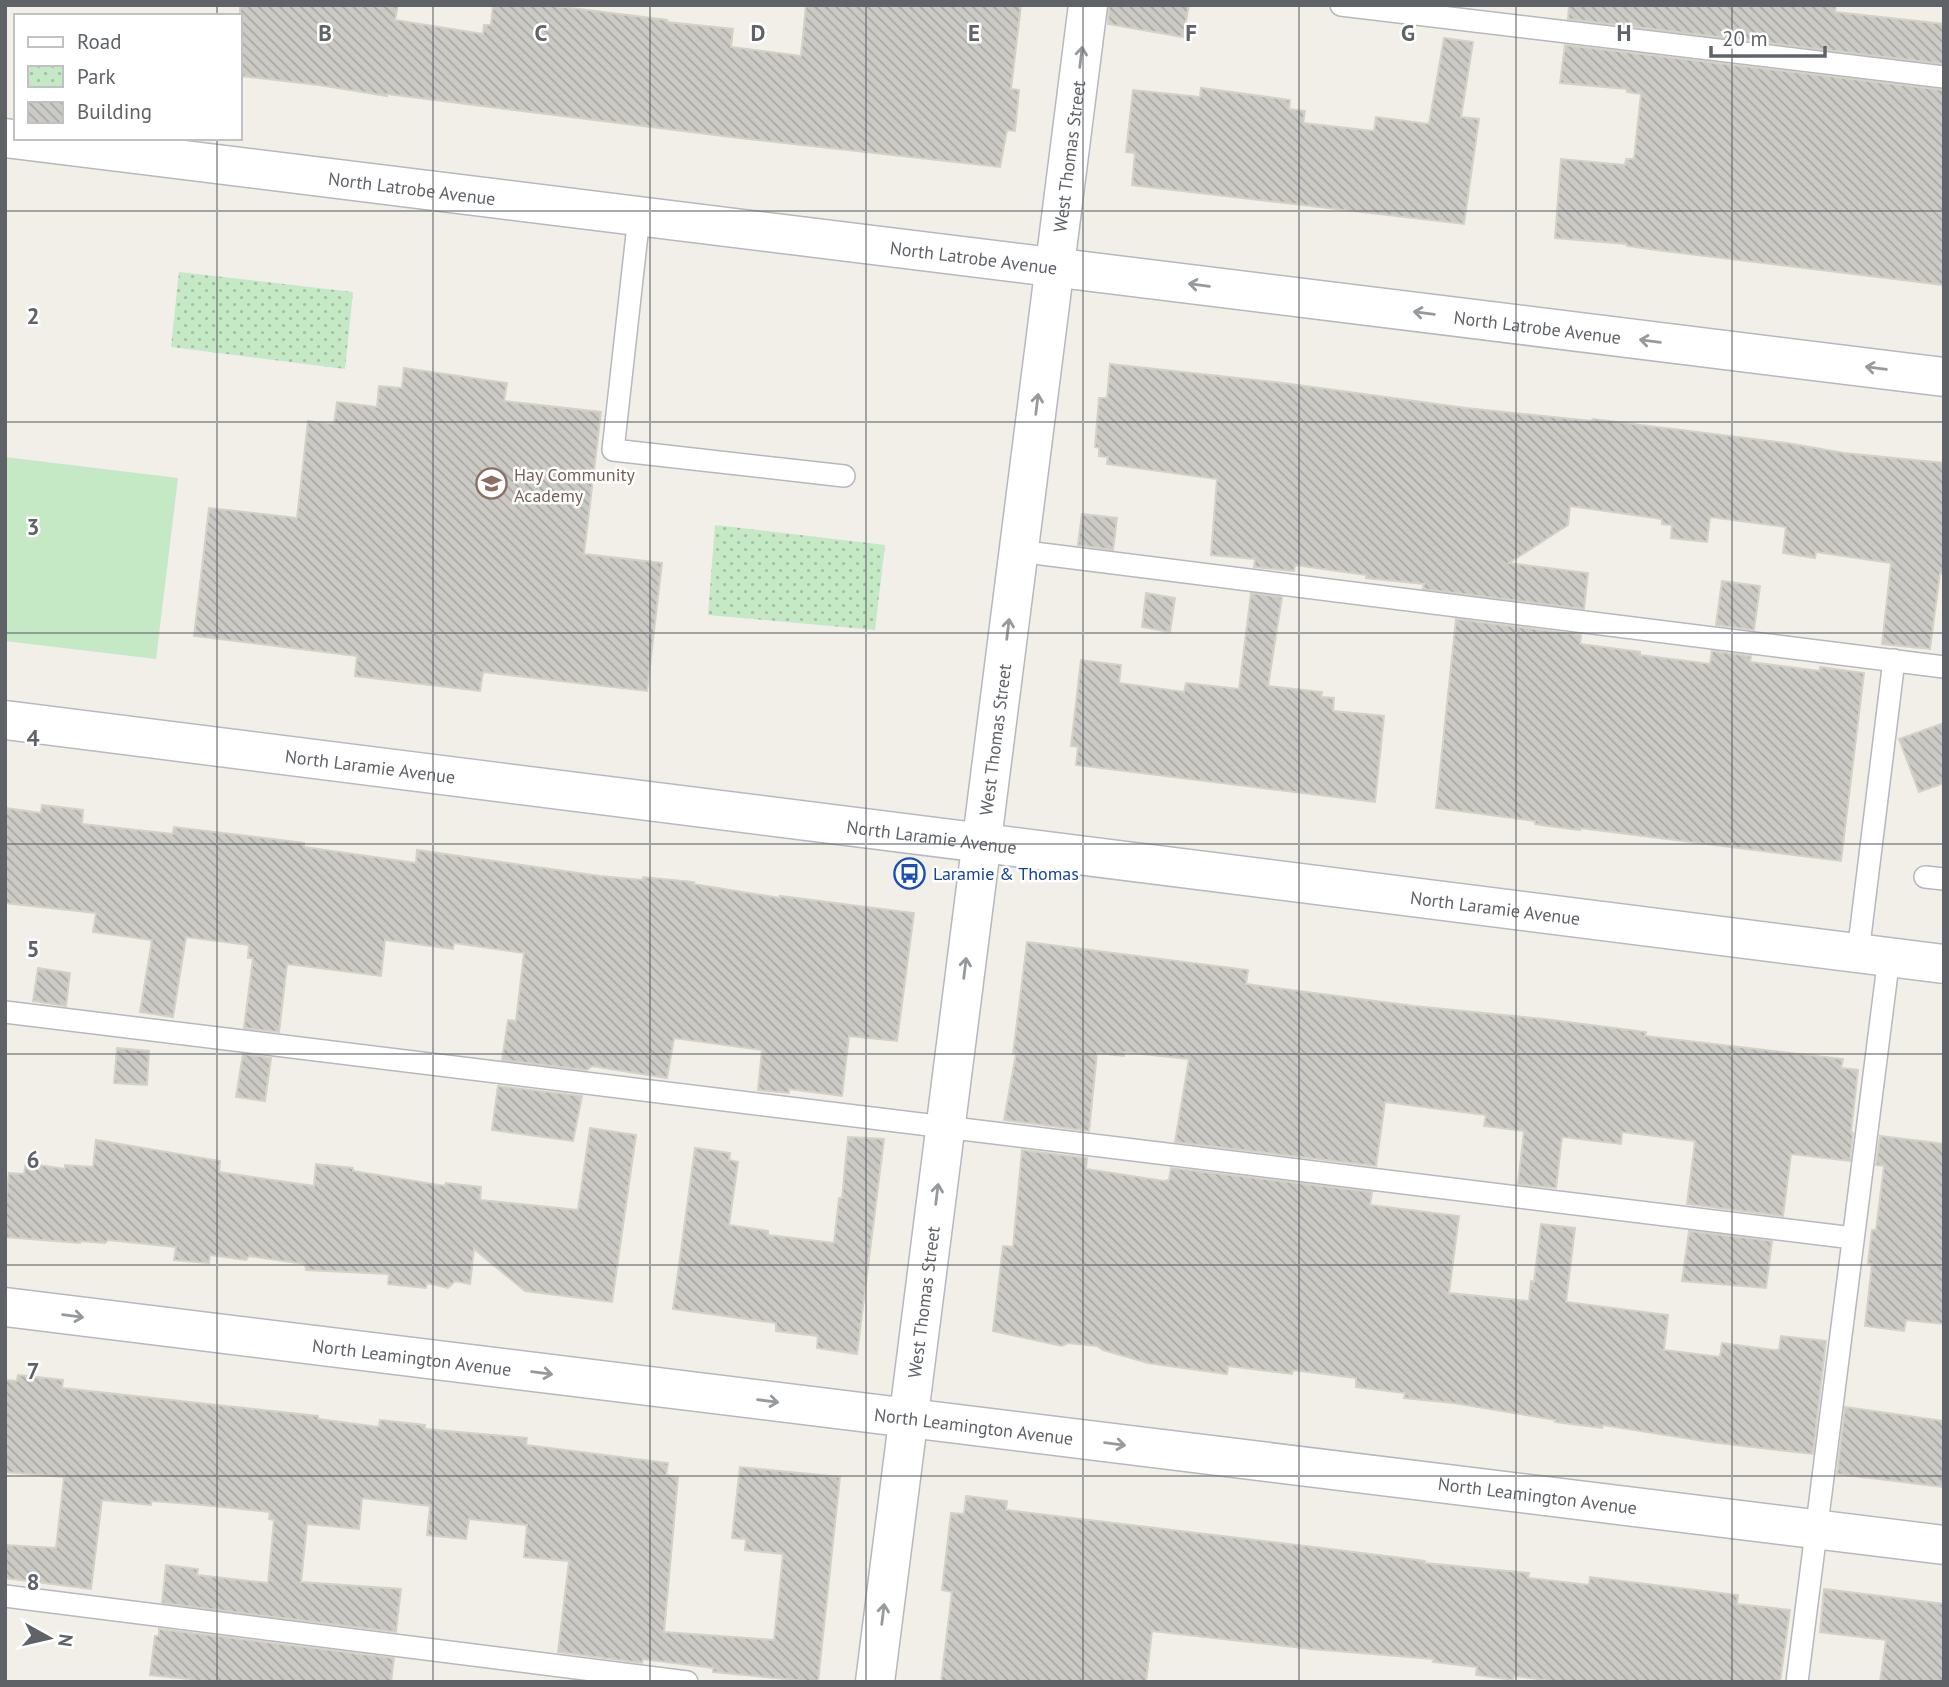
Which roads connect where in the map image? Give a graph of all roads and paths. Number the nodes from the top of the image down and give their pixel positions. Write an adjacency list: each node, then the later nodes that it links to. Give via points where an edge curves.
1 (1087, 5): 6 (street, West Thomas Street, one-way to 1)
2 (1341, 5): 3 (lane)
3 (1944, 77)
4 (21, 140): 5 (street, North Latrobe Avenue)
5 (639, 216): 6 (street, North Latrobe Avenue); 8 (lane, via 613,450)
6 (1054, 267): 7 (street, North Latrobe Avenue, one-way to 6); 9 (street, West Thomas Street, one-way to 6)
7 (1944, 377)
8 (844, 476)
9 (1018, 551): 10 (lane); 13 (street, West Thomas Street, one-way to 9)
10 (1894, 660): 11 (lane); 14 (lane)
11 (1944, 667)
12 (5, 720): 13 (street, North Laramie Avenue)
13 (982, 843): 14 (street, North Laramie Avenue); 17 (street, West Thomas Street, one-way to 13)
14 (1874, 955): 15 (street, North Laramie Avenue); 18 (lane)
15 (1944, 964)
16 (5, 1012): 17 (lane)
17 (945, 1127): 18 (lane); 20 (street, West Thomas Street, one-way to 17)
18 (1853, 1238): 21 (lane)
19 (5, 1307): 20 (street, North Leamington Avenue, one-way to 20)
20 (908, 1418): 21 (street, North Leamington Avenue, one-way to 21); 25 (street, West Thomas Street, one-way to 20)
21 (1816, 1530): 22 (street, North Leamington Avenue); 26 (lane)
22 (1944, 1545)
23 (5, 1596): 24 (lane)
24 (687, 1682)
25 (875, 1682)
26 (1797, 1682)

